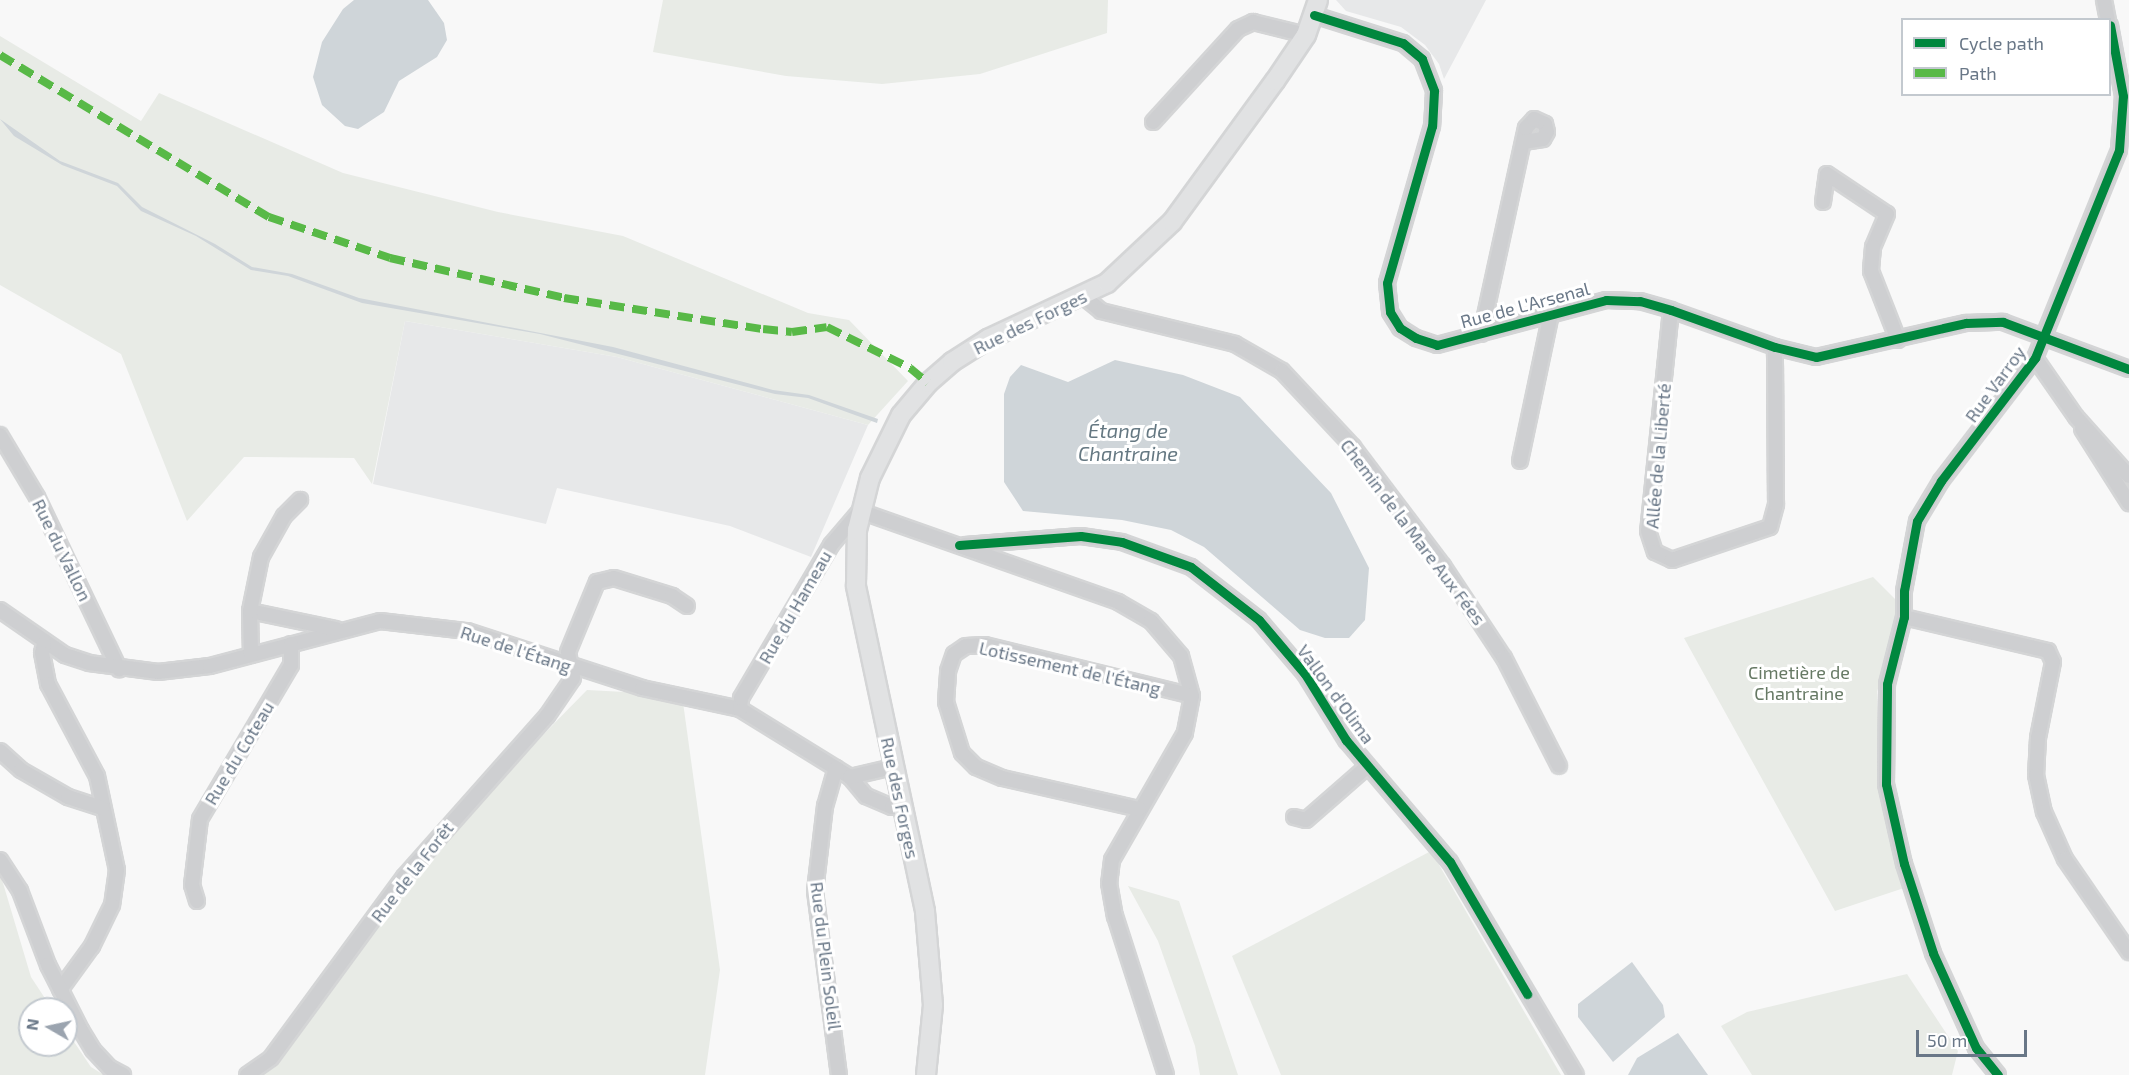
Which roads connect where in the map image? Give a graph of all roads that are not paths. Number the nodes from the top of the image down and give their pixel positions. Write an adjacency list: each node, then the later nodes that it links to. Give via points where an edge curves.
1 (2104, 0): 3 (street)
2 (1316, 8): 4 (main road, Rue des Forges); 13 (street, Rue de L'Arsenal, via 1403,43 1422,59 1434,91 1432,126 1387,283 1390,312 1400,328 1437,345)
3 (2108, 18)
4 (1306, 34): 6 (street, via 1253,22 1238,29); 10 (main road, Rue des Forges, via 1208,177 1172,222 1127,266)
5 (2111, 35): 8 (street, Rue Varroy, via 2123,96)
6 (1153, 122)
7 (1523, 142): 13 (street)
8 (2124, 151): 14 (street, Rue Varroy)
9 (1823, 202): 15 (street, via 1827,174 1887,214 1873,247 1871,271)
10 (1084, 297): 25 (main road, Rue des Forges, via 987,339 928,382 901,415 882,449); 41 (street, Chemin de la Mare Aux Fées, via 1101,311 1235,344 1282,371 1353,447 1443,566 1504,658)
11 (1671, 310): 12 (street, Rue de L'Arsenal, via 1640,302 1606,300); 16 (street, Rue de L'Arsenal); 16 (street, Allée de la Liberté, via 1648,531 1655,552 1672,560 1770,527 1776,504)
12 (1551, 314): 13 (street, Rue de L'Arsenal); 21 (street)
13 (1481, 334)
14 (2045, 339): 15 (street, Rue de L'Arsenal, via 2002,322 1966,322); 17 (street, Rue Varroy); 18 (street, Rue de L'Arsenal)
15 (1898, 340): 16 (street, Rue de L'Arsenal, via 1816,357)
16 (1775, 347)
17 (2036, 358): 19 (street, Rue Varroy); 30 (street, Rue Varroy, via 1941,481 1917,522 1904,591)
18 (2129, 369)
19 (2076, 417): 22 (street, Rue Varroy); 24 (street, Rue Varroy, via 2092,449)
20 (0, 435): 36 (street, Rue du Vallon, via 37,497)
21 (1520, 461)
22 (2129, 476)
23 (300, 500): 29 (street, via 284,516 261,557)
24 (2129, 502)
25 (860, 511): 26 (street, Vallon d'Olima); 38 (street, Rue du Hameau, via 831,545 741,698); 42 (main road, Rue des Forges, via 856,585)
26 (960, 545): 37 (street, via 1118,602 1150,621 1181,656); 40 (street, Vallon d'Olima, via 1081,536 1122,542 1191,567 1259,620 1305,674 1346,740)
27 (687, 606): 35 (street, Rue de la Forêt, via 672,596 614,578 597,582 568,652)
28 (0, 610): 32 (street, Rue de l'Étang)
29 (250, 611): 31 (street); 34 (street)
30 (1904, 617): 51 (street, via 2048,651 2053,662 2038,738 2036,775 2044,812 2065,859); 59 (street, Rue Varroy, via 1887,684 1886,784 1904,864 1932,953 1976,1048)
31 (340, 630): 33 (street, Rue de l'Étang); 35 (street, Rue de l'Étang, via 380,621 425,624 467,631)
32 (44, 643): 36 (street, Rue de l'Étang, via 89,663); 46 (street, via 48,684 97,777)
33 (291, 644): 34 (street, Rue de l'Étang); 50 (street, Rue du Coteau, via 291,665 200,819 192,885)
34 (251, 655): 36 (street, Rue de l'Étang, via 210,666 158,672)
35 (571, 668): 38 (street, Rue de l'Étang); 54 (street, Rue de la Forêt, via 573,678 547,716 404,877 271,1058)
36 (119, 669)
37 (1192, 696): 47 (street, via 1185,733); 47 (street, Lotissement de l'Étang, via 985,645 966,646 954,654 948,671 946,702 962,753 976,767 1002,778)
38 (740, 709): 43 (street, Rue de l'Étang)
39 (0, 751): 46 (street, via 21,770 68,797)
40 (1368, 766): 48 (street, via 1306,820); 58 (street, Vallon d'Olima, via 1450,862)
41 (1559, 766)
42 (893, 767): 44 (street); 45 (main road, Rue des Forges)
43 (836, 768): 44 (street, Rue de l'Étang); 55 (street, Rue du Plein Soleil, via 823,815 815,891)
44 (850, 777): 45 (street, Rue de l'Étang, via 866,796 892,807)
45 (903, 807): 56 (main road, Rue des Forges, via 932,962 933,1005)
46 (102, 808): 52 (street, via 117,870 112,905 92,946)
47 (1139, 809): 57 (street, via 1112,860 1108,883)
48 (1294, 817)
49 (0, 860): 52 (street, via 20,891)
50 (197, 901)
51 (2129, 952)
52 (60, 990): 53 (street, via 93,1050)
53 (123, 1075)
54 (248, 1075)
55 (839, 1075)
56 (926, 1075)
57 (1166, 1075)
58 (1576, 1075)
59 (1998, 1075)

